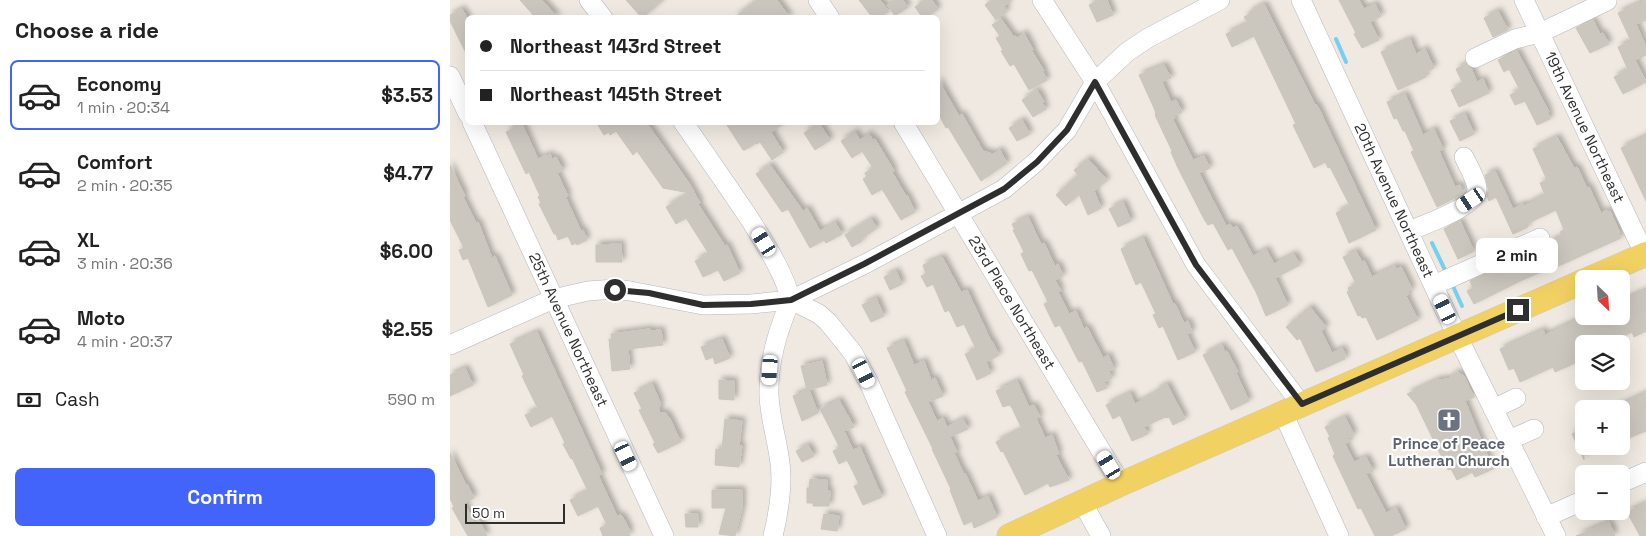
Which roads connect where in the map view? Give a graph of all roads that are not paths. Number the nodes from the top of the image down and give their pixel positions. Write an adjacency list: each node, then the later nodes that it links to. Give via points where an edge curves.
1 (589, 0): 8 (street)
2 (818, 0): 9 (street)
3 (1042, 0): 13 (street)
4 (1220, 0): 13 (street, via 1148,38 1127,52)
5 (1301, 0): 20 (street, 20th Avenue Northeast)
6 (1524, 0): 10 (street, 19th Avenue Northeast)
7 (1606, 1): 10 (street)
8 (601, 15)
9 (828, 15)
10 (1540, 33): 11 (street, via 1516,39); 22 (street, 19th Avenue Northeast)
11 (1475, 58)
12 (450, 76): 14 (street)
13 (1095, 82): 19 (street, via 1067,130 1037,162 1004,189); 32 (street, via 1196,265)
14 (465, 108)
15 (473, 125): 26 (street, 25th Avenue Northeast)
16 (685, 125): 27 (street, via 764,242 781,271)
17 (905, 125): 19 (street, 23rd Place Northeast)
18 (1464, 157): 20 (street, via 1477,192 1458,209)
19 (958, 214): 27 (street); 37 (street, 23rd Place Northeast)
20 (1409, 232): 24 (street, 20th Avenue Northeast)
21 (1540, 238): 24 (street)
22 (1645, 254): 23 (main road)
23 (1610, 270)
24 (1434, 284): 28 (street, 20th Avenue Northeast)
25 (1575, 285): 28 (main road)
26 (553, 299): 27 (street, via 588,291 615,290 649,293 703,305); 29 (street); 41 (street, 25th Avenue Northeast)
27 (791, 300): 42 (street, via 776,337 770,370 770,410 781,466 778,514); 43 (street, via 828,322 853,353)
28 (1458, 336): 31 (street, 20th Avenue Northeast); 32 (main road)
29 (450, 345)
30 (1516, 398): 31 (street)
31 (1493, 408): 34 (street, 20th Avenue Northeast)
32 (1292, 409): 37 (main road); 46 (street)
33 (1534, 429): 34 (street)
34 (1509, 440): 40 (street, 20th Avenue Northeast, via 1516,473)
35 (1646, 472): 36 (street)
36 (1630, 479)
37 (1121, 484): 39 (main road)
38 (1575, 500): 40 (street)
39 (1082, 502): 44 (main road); 45 (street)
40 (1546, 517): 47 (street, 20th Avenue Northeast)
41 (664, 536)
42 (772, 536)
43 (938, 536)
44 (1009, 536)
45 (1101, 536)
46 (1339, 536)
47 (1556, 536)

